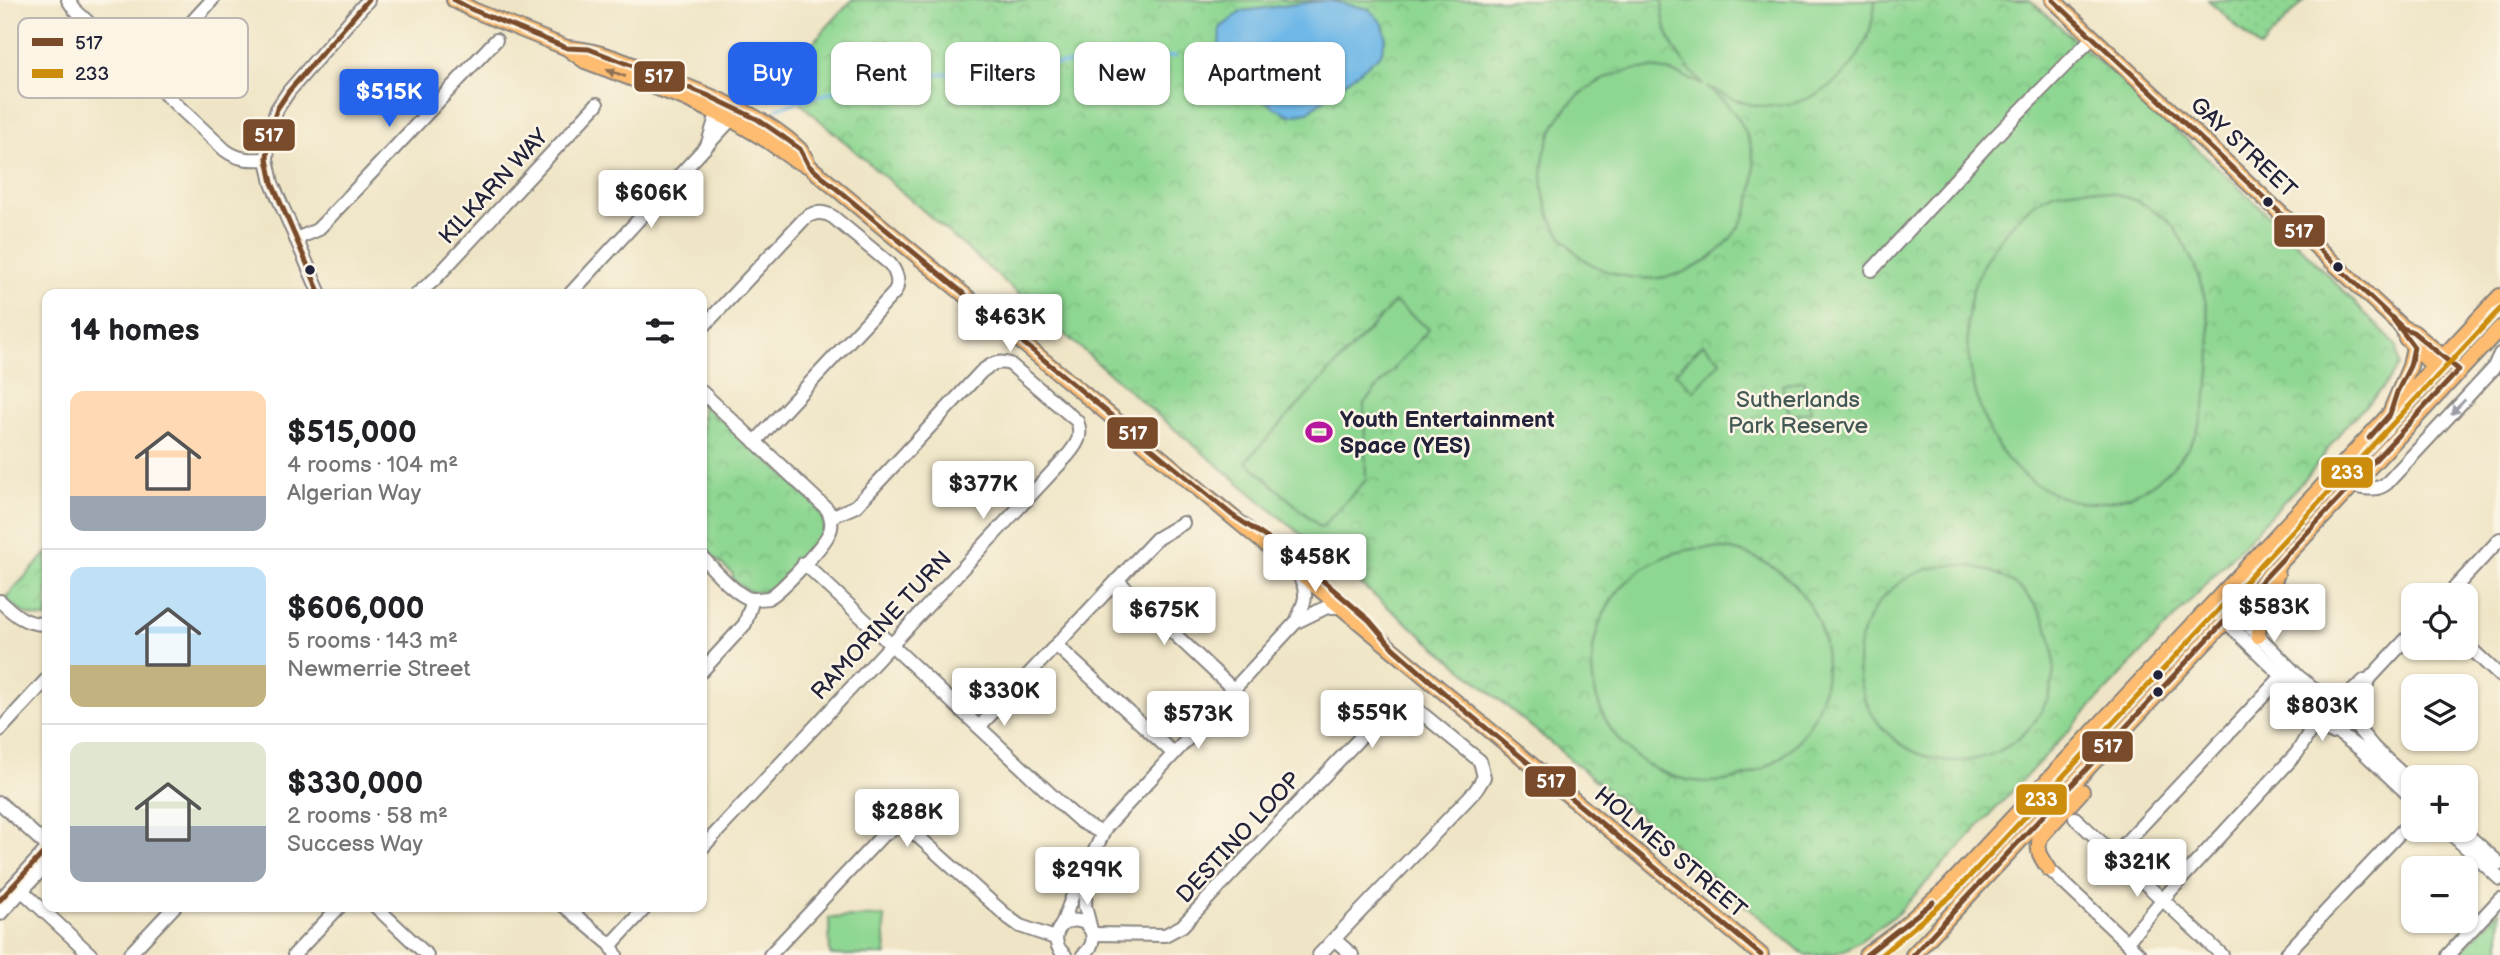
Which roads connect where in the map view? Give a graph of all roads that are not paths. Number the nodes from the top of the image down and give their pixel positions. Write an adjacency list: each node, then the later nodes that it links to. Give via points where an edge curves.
1 (68, 0): 6 (street)
2 (212, 0): 7 (street)
3 (368, 0): 15 (street, via 277,108)
4 (454, 0): 12 (main road, HOLMES STREET, via 568,48 585,61)
5 (2053, 0): 8 (main road, GAY STREET)
6 (84, 18)
7 (195, 18)
8 (2093, 37): 17 (street); 23 (main road, GAY STREET)
9 (496, 40): 16 (street, via 317,230)
10 (170, 98): 15 (street, via 234,157)
11 (597, 104): 19 (street, KILKARN WAY)
12 (718, 107): 13 (main road, HOLMES STREET); 14 (street)
13 (735, 115): 14 (street); 33 (main road, HOLMES STREET, via 809,166)
14 (708, 144): 20 (street)
15 (267, 159): 16 (street, via 271,183)
16 (296, 239): 18 (street)
17 (1872, 270)
18 (318, 289)
19 (422, 289)
20 (575, 289)
21 (2500, 296): 27 (main road)
22 (707, 323): 31 (street, via 803,219 813,214 834,217 897,274 895,292)
23 (2403, 328): 25 (main road, GAY STREET); 27 (main road, GAY STREET, via 2413,332)
24 (2500, 328): 28 (main road)
25 (2414, 347): 27 (main road, GAY STREET); 30 (main road)
26 (2500, 354): 32 (street, one-way to 32, via 2493,369 2387,483 2374,490)
27 (2439, 362): 28 (main road, GAY STREET); 30 (main road)
28 (2454, 376): 32 (main road)
29 (707, 397): 31 (street)
30 (2390, 414): 45 (main road)
31 (755, 442): 34 (street)
32 (2352, 486): 37 (main road)
33 (1232, 515): 40 (main road, HOLMES STREET); 54 (main road, HOLMES STREET, via 1293,555 1369,620)
34 (831, 517): 39 (street, via 828,535); 51 (street, RAMORINE TURN, via 856,506 991,365 1010,364 1077,421 1079,440 1068,455)
35 (1183, 523): 41 (street, via 1156,539)
36 (2500, 539): 42 (street)
37 (2283, 560): 47 (main road); 50 (main road, via 2260,612)
38 (707, 562): 43 (street, via 741,594)
39 (804, 564): 43 (street, via 772,595); 51 (street)
40 (1296, 570): 46 (main road, HOLMES STREET); 48 (street, via 1306,593)
41 (1117, 580): 52 (street); 60 (street)
42 (2459, 583)
43 (753, 599): 56 (street, via 745,624)
44 (0, 601): 49 (street, via 16,616)
45 (2216, 602): 47 (street); 116 (main road, via 1946,890)
46 (1342, 607): 48 (street, via 1327,607); 54 (main road, HOLMES STREET)
47 (2230, 617): 50 (street); 57 (street); 68 (main road)
48 (1296, 622): 60 (street)
49 (42, 624)
50 (2258, 636): 61 (street, via 2308,685)
51 (891, 645): 63 (street); 78 (street, RAMORINE TURN)
52 (1056, 645): 63 (street); 66 (street)
53 (2401, 645): 61 (street)
54 (1393, 648): 115 (main road, HOLMES STREET)
55 (2478, 655): 58 (street)
56 (707, 666)
57 (2283, 675): 62 (street); 80 (street)
58 (2500, 676)
59 (42, 684): 64 (street)
60 (1233, 689): 66 (street)
61 (2341, 709): 62 (street, via 2322,704); 65 (street, via 2344,728); 69 (street)
62 (2316, 714): 65 (street, via 2319,728); 67 (street)
63 (979, 727): 74 (street, via 1070,812)
64 (0, 730)
65 (2333, 733): 67 (street); 70 (street, via 2360,749)
66 (1173, 753): 74 (street)
67 (2297, 753): 89 (street)
68 (2090, 768): 83 (main road, via 2089,783 2038,841); 117 (main road)
69 (2401, 772)
70 (2401, 788)
71 (0, 803): 77 (street)
72 (2076, 818): 80 (street)
73 (2401, 832): 120 (street)
74 (1102, 833): 84 (street)
75 (2460, 842): 85 (street)
76 (2475, 842): 81 (street)
77 (42, 843)
78 (707, 843)
79 (42, 855): 86 (street)
80 (2114, 855): 89 (street)
81 (2500, 864)
82 (42, 868): 86 (street)
83 (2049, 869): 103 (street)
84 (1086, 871): 99 (street); 100 (street)
85 (2500, 879)
86 (18, 888): 88 (street); 90 (street); 98 (street)
87 (2500, 899): 121 (street)
88 (0, 900)
89 (2162, 900): 103 (street); 119 (street)
90 (42, 910)
91 (44, 912): 105 (street)
92 (169, 912): 106 (street)
93 (334, 912): 107 (street)
94 (381, 912): 108 (street)
95 (571, 912): 104 (street)
96 (582, 912): 104 (street)
97 (642, 912): 104 (street)
98 (0, 914)
99 (1062, 924): 100 (street, via 1076,919); 101 (street)
100 (1092, 932): 102 (street, DESTINO LOOP, via 1165,935 1182,926 1393,703 1409,702 1480,761 1484,777); 112 (street, via 1092,945)
101 (1055, 938): 110 (street, via 1020,926 912,831 895,827); 111 (street)
102 (1335, 939): 113 (street, DESTINO LOOP); 114 (street)
103 (2127, 942): 118 (street)
104 (614, 947): 109 (street)
105 (91, 955)
106 (129, 955)
107 (294, 955)
108 (427, 955)
109 (626, 955)
110 (770, 955)
111 (1065, 955)
112 (1083, 955)
113 (1319, 955)
114 (1352, 955)
115 (1760, 955)
116 (1866, 955)
117 (1913, 955)
118 (2140, 955)
119 (2222, 955)
120 (2285, 955)
121 (2448, 955)

